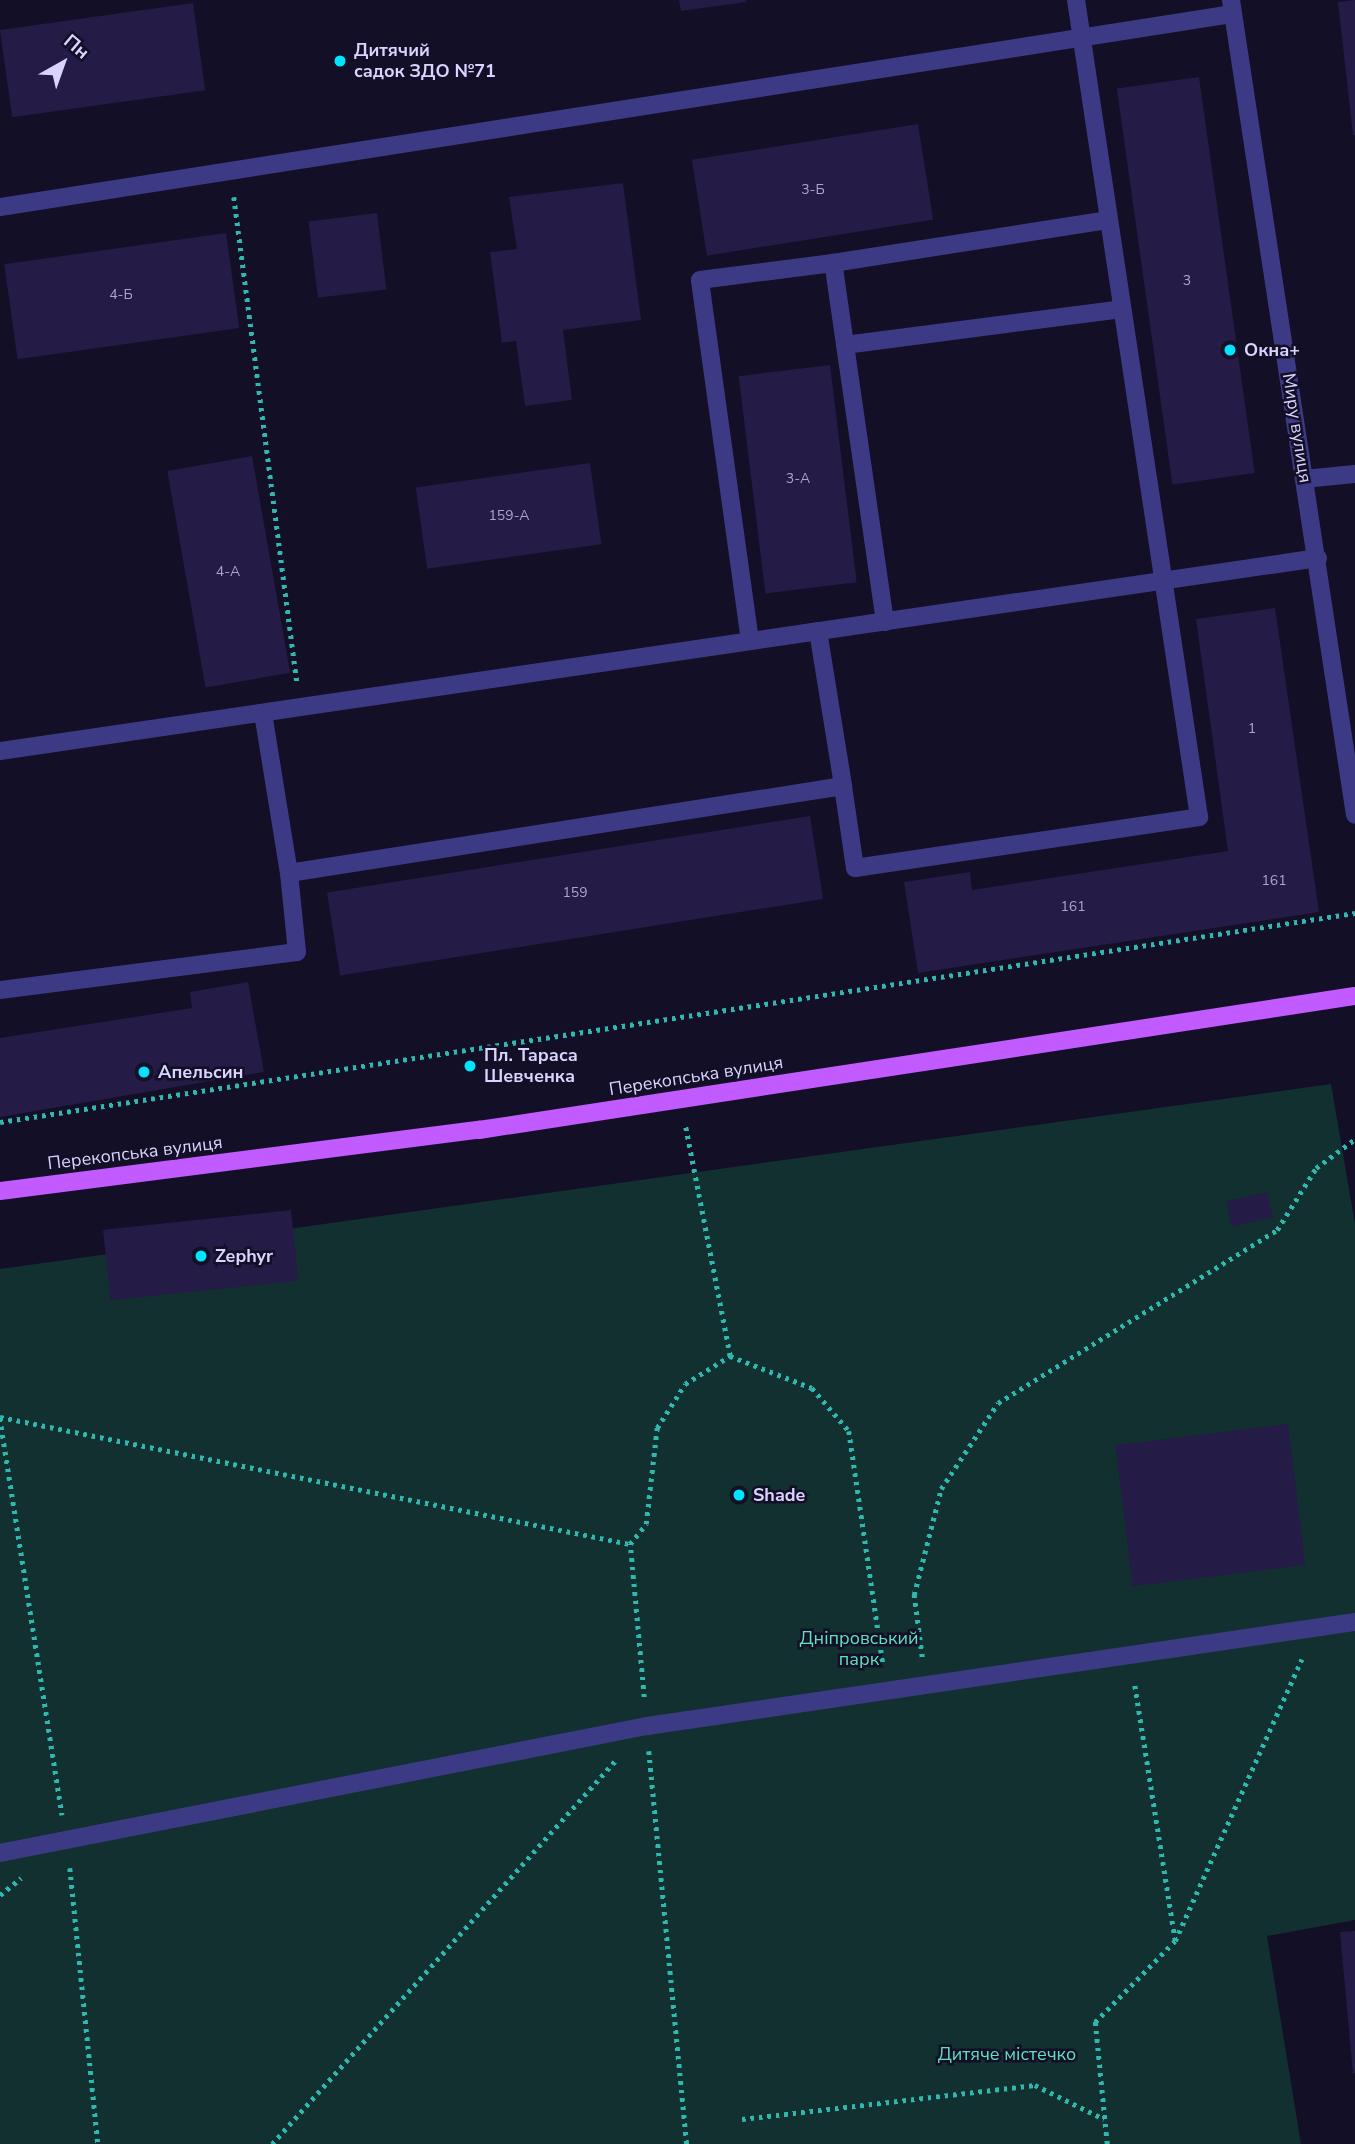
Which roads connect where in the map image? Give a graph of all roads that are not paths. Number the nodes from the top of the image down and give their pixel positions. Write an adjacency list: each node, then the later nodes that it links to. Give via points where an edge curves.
1 (1076, 0): 3 (street)
2 (1232, 7): 3 (street); 10 (street, Миру вулиця)
3 (1081, 36): 4 (street); 5 (street)
4 (0, 207)
5 (1109, 220): 6 (street); 7 (street)
6 (833, 263): 8 (street); 15 (street, via 700,279)
7 (1122, 309): 8 (street); 12 (street)
8 (845, 345): 13 (street)
9 (1355, 474): 10 (street)
10 (1304, 479): 11 (street, Миру вулиця)
11 (1318, 558): 12 (street); 19 (street, Миру вулиця)
12 (1164, 580): 13 (street); 18 (street, via 1199,817 855,868)
13 (885, 622): 14 (street)
14 (818, 632): 15 (street); 18 (street)
15 (750, 641): 16 (street)
16 (263, 713): 17 (street); 20 (street)
17 (0, 751)
18 (843, 786): 20 (street)
19 (1355, 815)
20 (289, 873): 21 (street, via 297,952)
21 (0, 990)
22 (1355, 996): 23 (main road, Перекопська вулиця, via 680,1100)
23 (0, 1191)
24 (1355, 1622): 25 (street, via 1314,1632 647,1726)
25 (0, 1853)

